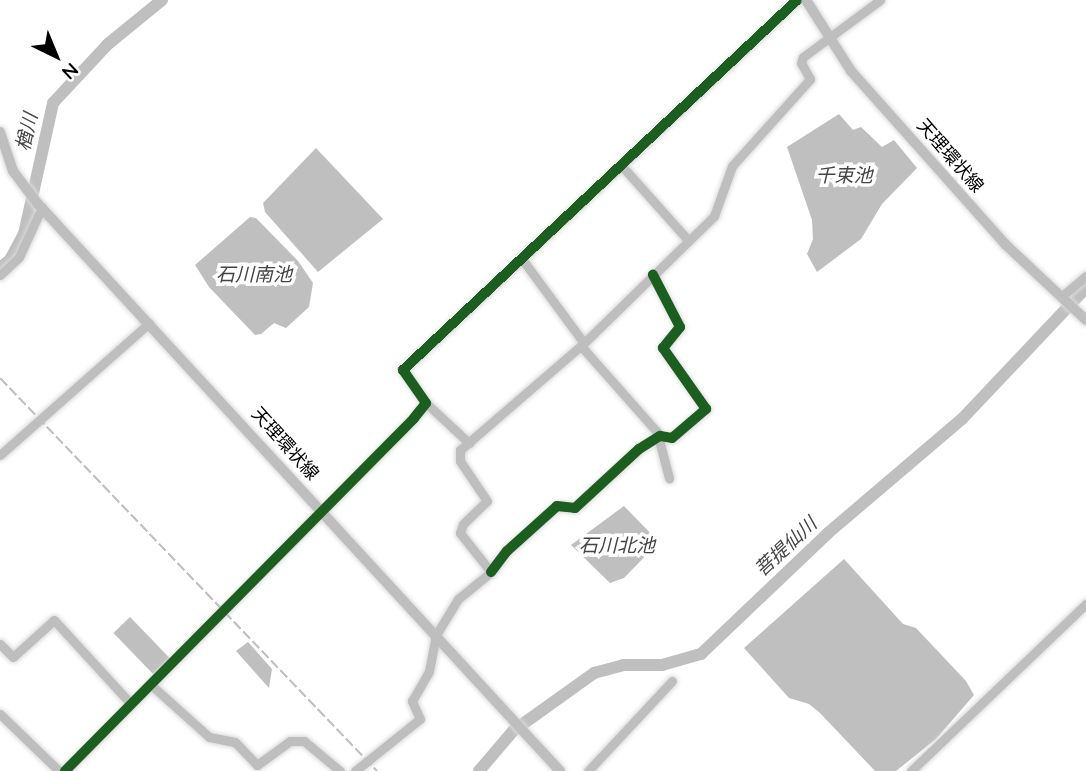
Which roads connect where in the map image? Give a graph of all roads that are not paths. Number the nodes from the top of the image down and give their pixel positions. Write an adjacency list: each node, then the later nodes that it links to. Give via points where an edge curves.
1 (797, 0): 6 (street)
2 (806, 0): 4 (main road, 天理環状線)
3 (880, 0): 4 (street)
4 (830, 36): 8 (street, via 803,57 801,63 810,79 740,155 724,186 720,210); 13 (main road, 天理環状線, via 850,71 949,183 1005,244)
5 (0, 132): 7 (main road, 天理環状線, via 13,171)
6 (622, 166): 8 (street); 9 (street)
7 (40, 205): 10 (street, via 19,257); 15 (main road, 天理環状線)
8 (688, 240): 11 (street)
9 (522, 259): 16 (street); 17 (street, via 403,369)
10 (0, 275)
11 (653, 275): 16 (street); 18 (street, via 680,327 663,348 706,409 672,438)
12 (1086, 276): 13 (street)
13 (1063, 297): 14 (main road, 天理環状線)
14 (1086, 320)
15 (149, 323): 20 (street); 22 (main road, 天理環状線)
16 (583, 344): 18 (street); 19 (street)
17 (426, 403): 19 (street); 22 (street)
18 (660, 436): 21 (street); 23 (street, via 621,464 575,508 556,506)
19 (469, 443): 23 (street, via 460,450 460,461 487,501 463,524 460,533)
20 (0, 455)
21 (669, 478)
22 (324, 512): 25 (main road, 天理環状線); 28 (street)
23 (491, 572): 25 (street, via 458,599)
24 (1086, 604): 37 (street)
25 (436, 635): 34 (street, via 429,671 412,701 420,719); 35 (main road, 天理環状線)
26 (0, 644): 29 (street, via 13,657 54,620)
27 (671, 681): 36 (street)
28 (150, 684): 29 (street); 33 (street, via 201,730 217,740 235,742 257,765 290,741 304,741)
29 (131, 703): 32 (street)
30 (2, 719): 31 (street)
31 (59, 771)
32 (65, 771)
33 (341, 771)
34 (355, 771)
35 (560, 771)
36 (587, 771)
37 (911, 771)

